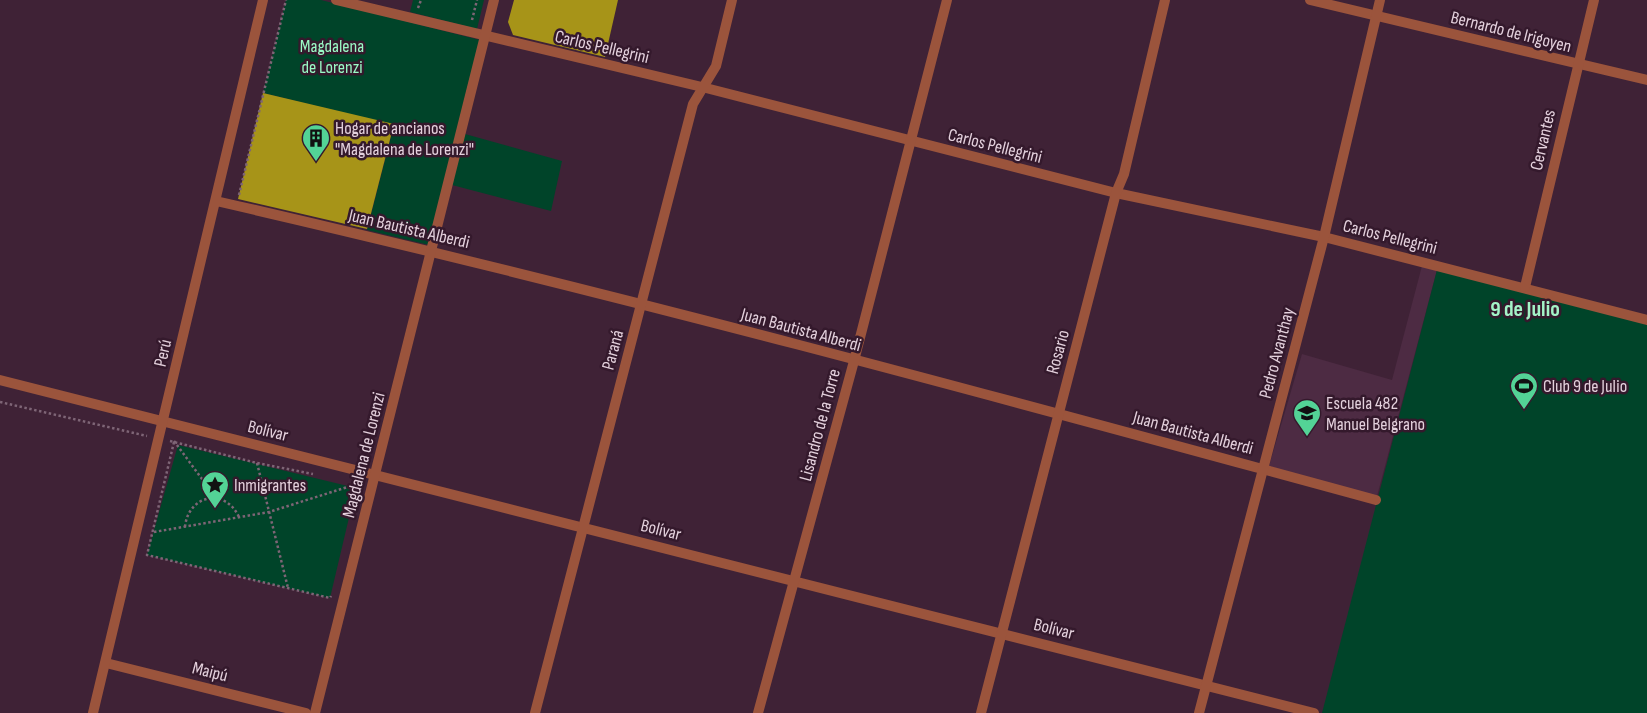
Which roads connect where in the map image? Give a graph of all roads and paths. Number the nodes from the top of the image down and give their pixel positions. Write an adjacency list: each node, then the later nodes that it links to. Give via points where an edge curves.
1 (263, 0): 21 (street, Perú)
2 (286, 0): 20 (path)
3 (336, 0): 14 (street, Carlos Pellegrini)
4 (477, 0): 13 (path)
5 (494, 0): 14 (street, Magdalena de Lorenzi)
6 (732, 0): 17 (street, Paraná, via 716,66)
7 (947, 0): 18 (street, Lisandro de la Torre)
8 (1165, 0): 19 (street, Rosario, via 1124,174)
9 (1310, 0): 12 (street, Bernardo de Irigoyen)
10 (1380, 0): 12 (street, Pedro Avanthay)
11 (1594, 0): 15 (street, Cervantes)
12 (1376, 16): 15 (street, Bernardo de Irigoyen); 22 (street, Pedro Avanthay)
13 (472, 23)
14 (484, 36): 17 (street, Carlos Pellegrini); 23 (street, Magdalena de Lorenzi)
15 (1578, 65): 16 (street, Bernardo de Irigoyen); 24 (street, Cervantes)
16 (1647, 80)
17 (702, 88): 18 (street, Carlos Pellegrini); 25 (street, Paraná, via 693,104)
18 (912, 142): 19 (street, Carlos Pellegrini); 27 (street, Lisandro de la Torre)
19 (1116, 193): 22 (street, Carlos Pellegrini); 30 (street, Rosario)
20 (238, 199)
21 (216, 201): 23 (street, Juan Bautista Alberdi); 31 (street, Perú)
22 (1324, 238): 24 (street, Carlos Pellegrini); 35 (street, Pedro Avanthay)
23 (431, 250): 25 (street, Juan Bautista Alberdi); 36 (street, Magdalena de Lorenzi)
24 (1525, 287): 26 (street, Carlos Pellegrini)
25 (642, 305): 27 (street, Juan Bautista Alberdi); 46 (street, Paraná)
26 (1647, 320)
27 (854, 361): 30 (street, Juan Bautista Alberdi); 48 (street, Lisandro de la Torre)
28 (0, 380): 31 (street, Bolívar)
29 (0, 402): 32 (path)
30 (1059, 413): 35 (street, Juan Bautista Alberdi); 51 (street, Rosario)
31 (163, 423): 32 (street, Perú); 33 (path); 36 (street, Bolívar)
32 (159, 439): 33 (path); 52 (street, Perú)
33 (174, 442): 34 (path); 41 (path); 47 (path)
34 (257, 463): 37 (path); 43 (path)
35 (1263, 469): 42 (street, Juan Bautista Alberdi); 53 (street, Pedro Avanthay)
36 (376, 474): 46 (street, Bolívar); 56 (street, Magdalena de Lorenzi)
37 (323, 475)
38 (351, 481): 39 (path)
39 (360, 482): 40 (path); 43 (path)
40 (358, 492)
41 (216, 498): 44 (path, via 230,503); 45 (path, via 204,500 193,507 188,512)
42 (1376, 500)
43 (269, 512): 44 (path); 49 (path)
44 (240, 517): 45 (path)
45 (185, 527): 47 (path)
46 (583, 527): 48 (street, Bolívar); 57 (street, Paraná)
47 (153, 532): 49 (path, via 147,555)
48 (795, 580): 51 (street, Bolívar); 58 (street, Lisandro de la Torre)
49 (288, 588): 50 (path, via 330,598)
50 (333, 588)
51 (1002, 632): 53 (street, Bolívar); 59 (street, Rosario)
52 (106, 663): 54 (street, Perú); 55 (street, Maipú)
53 (1207, 685): 60 (street, Pedro Avanthay); 61 (street, Bolívar)
54 (93, 713)
55 (306, 713)
56 (315, 713)
57 (535, 713)
58 (758, 713)
59 (981, 713)
60 (1199, 713)
61 (1314, 713)

